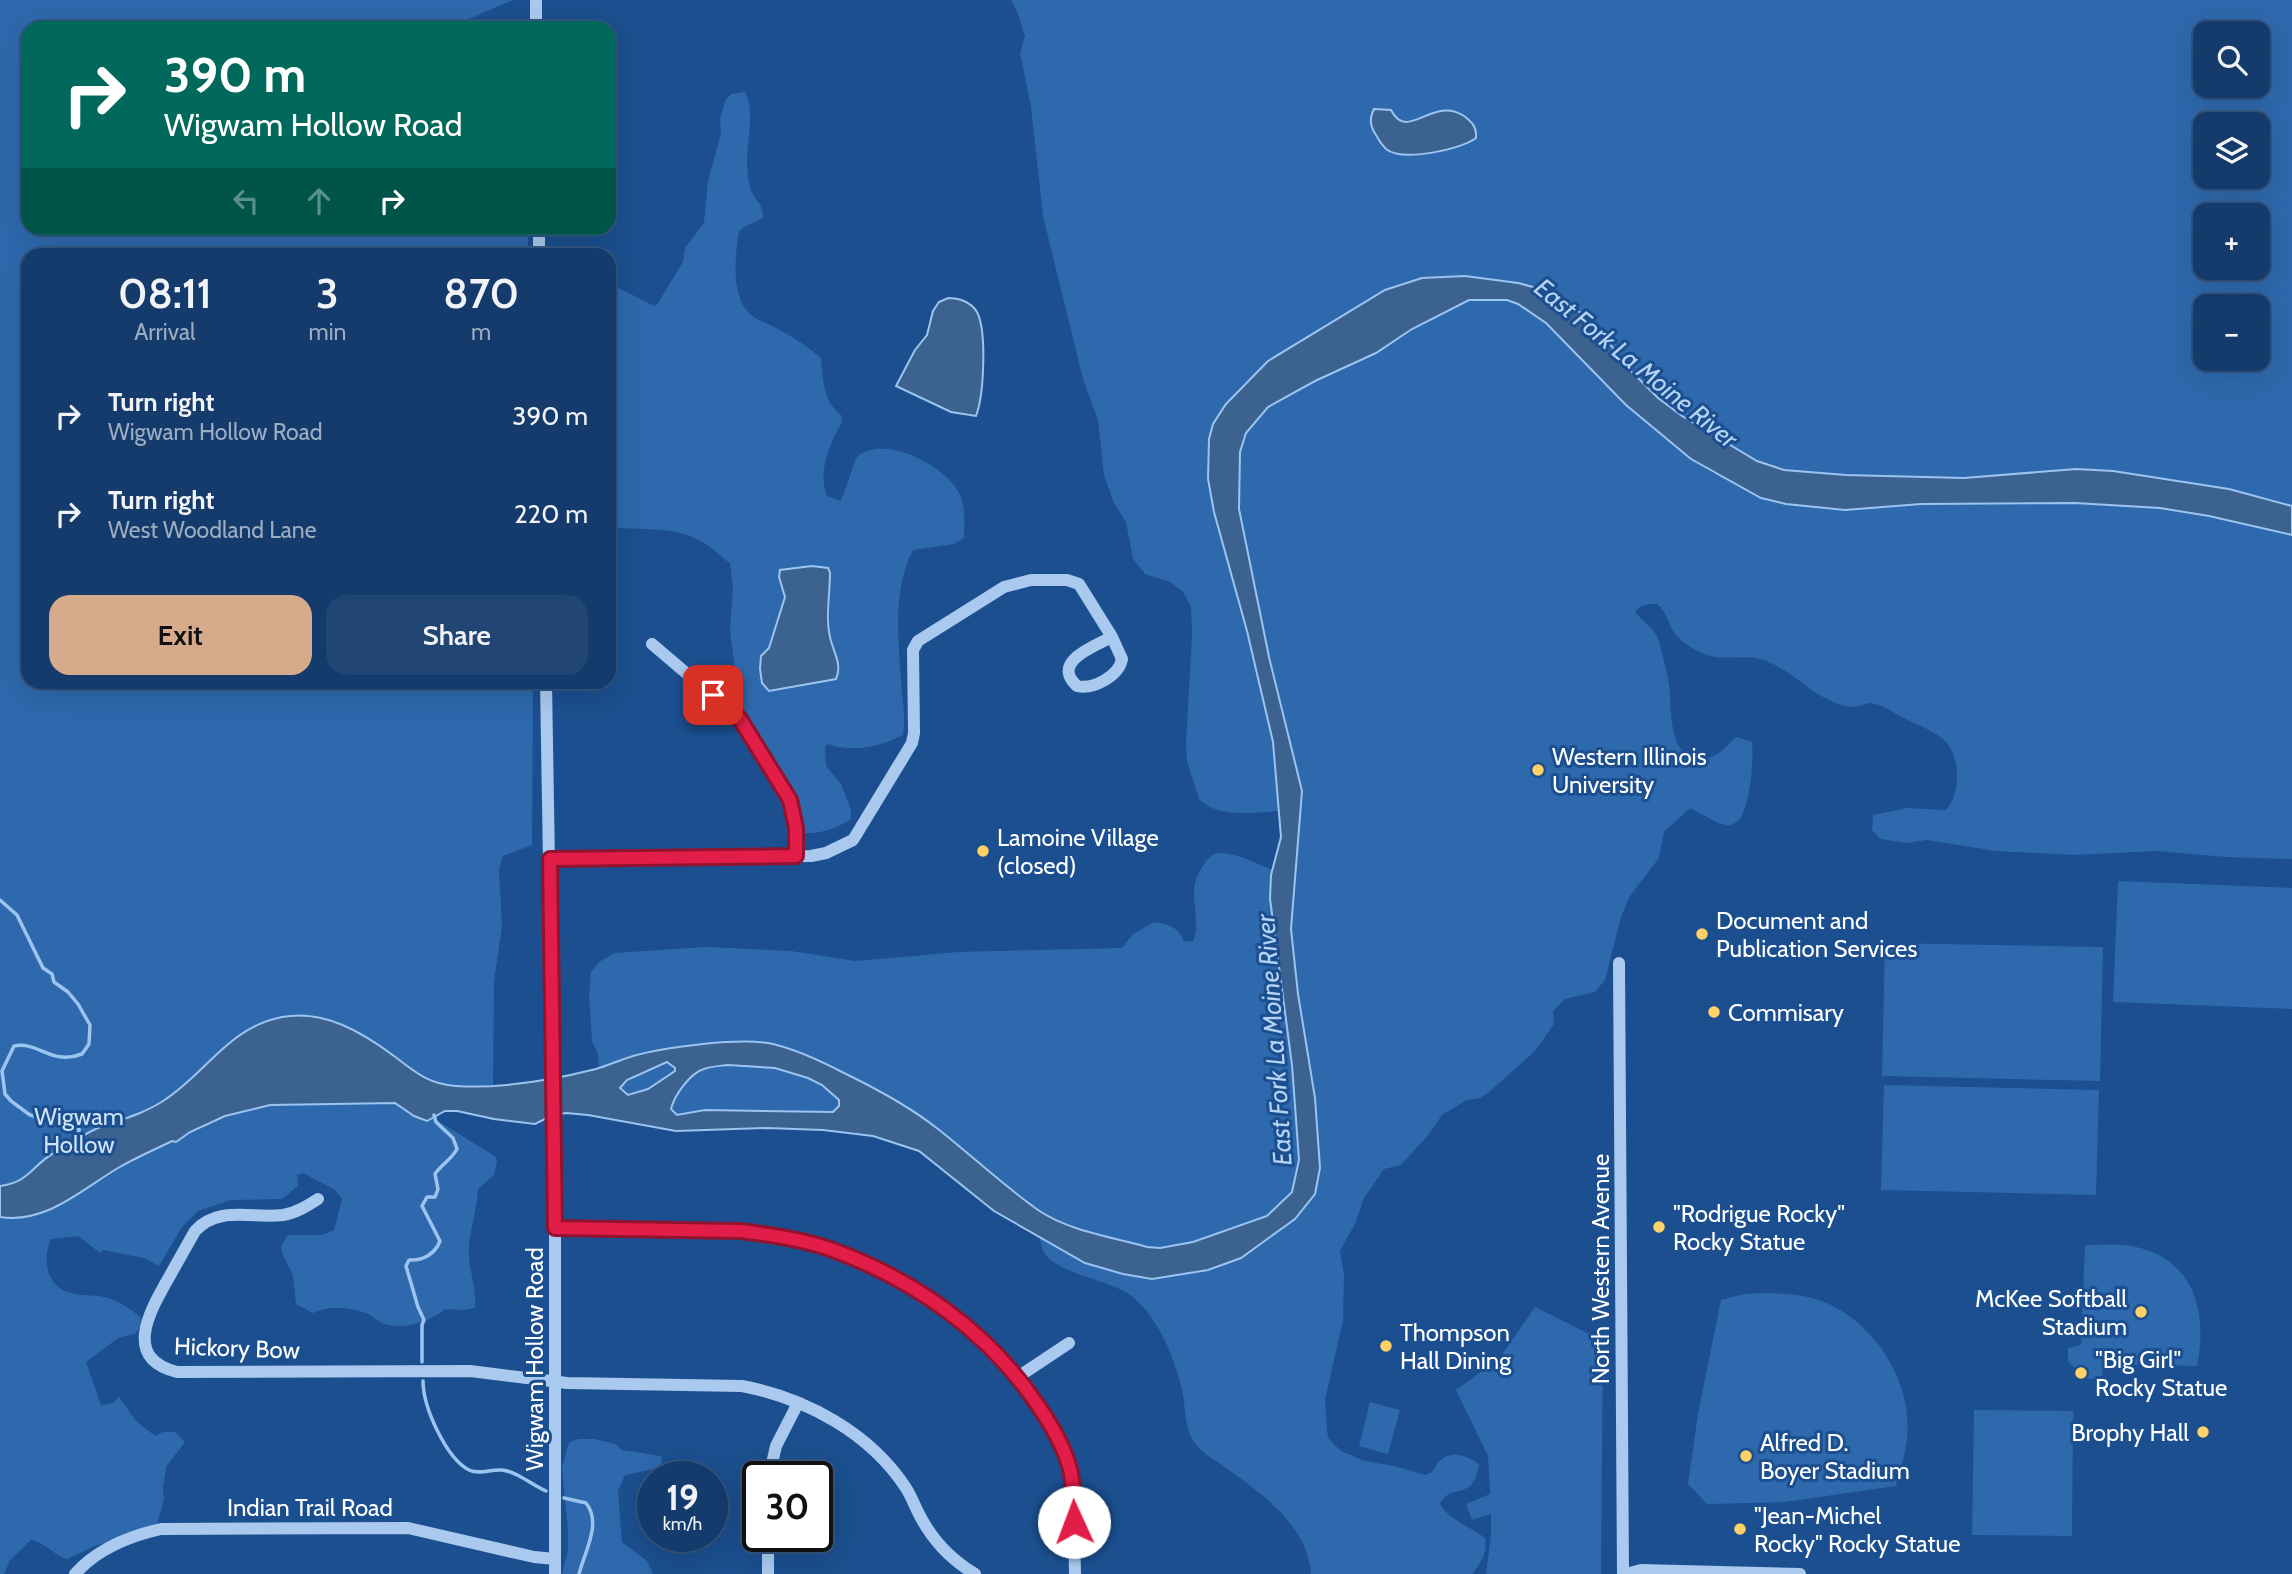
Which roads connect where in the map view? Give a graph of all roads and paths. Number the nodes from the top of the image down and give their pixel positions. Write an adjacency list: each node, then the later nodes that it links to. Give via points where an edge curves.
1 (536, 0): 2 (street)
2 (536, 21)
3 (1112, 637): 3 (street, via 1122,659 1117,670 1087,688 1073,682 1068,669 1074,658); 6 (street, via 1079,584 1068,579 1031,580 1004,587 918,641 913,650 914,733 908,751 853,840 826,853)
4 (652, 644): 6 (street, via 740,719 790,800)
5 (546, 689): 7 (street, Wigwam Hollow Road)
6 (796, 856): 7 (street)
7 (550, 859): 10 (street, Wigwam Hollow Road)
8 (1619, 963): 24 (street, North Western Avenue)
9 (318, 1199): 13 (street, Hickory Bow, via 284,1215 219,1216 202,1224 146,1320 144,1340 152,1358 177,1372 470,1371)
10 (555, 1228): 12 (street, via 741,1231 830,1249 929,1297 976,1333); 13 (street, Wigwam Hollow Road)
11 (1069, 1343): 12 (street)
12 (1018, 1377): 23 (street, via 1050,1423 1069,1465)
13 (554, 1381): 14 (street, via 742,1386); 17 (street, Wigwam Hollow Road)
14 (798, 1403): 15 (street); 18 (street, via 843,1426 874,1450 905,1487)
15 (773, 1461)
16 (768, 1552): 21 (street)
17 (555, 1559): 19 (street, Indian Trail Road, via 408,1528 161,1529 116,1544); 20 (street, Wigwam Hollow Road)
18 (956, 1569): 22 (street)
19 (75, 1574)
20 (555, 1574)
21 (768, 1574)
22 (975, 1574)
23 (1075, 1574)
24 (1624, 1574): 25 (street, via 1641,1570)
25 (1800, 1574)

